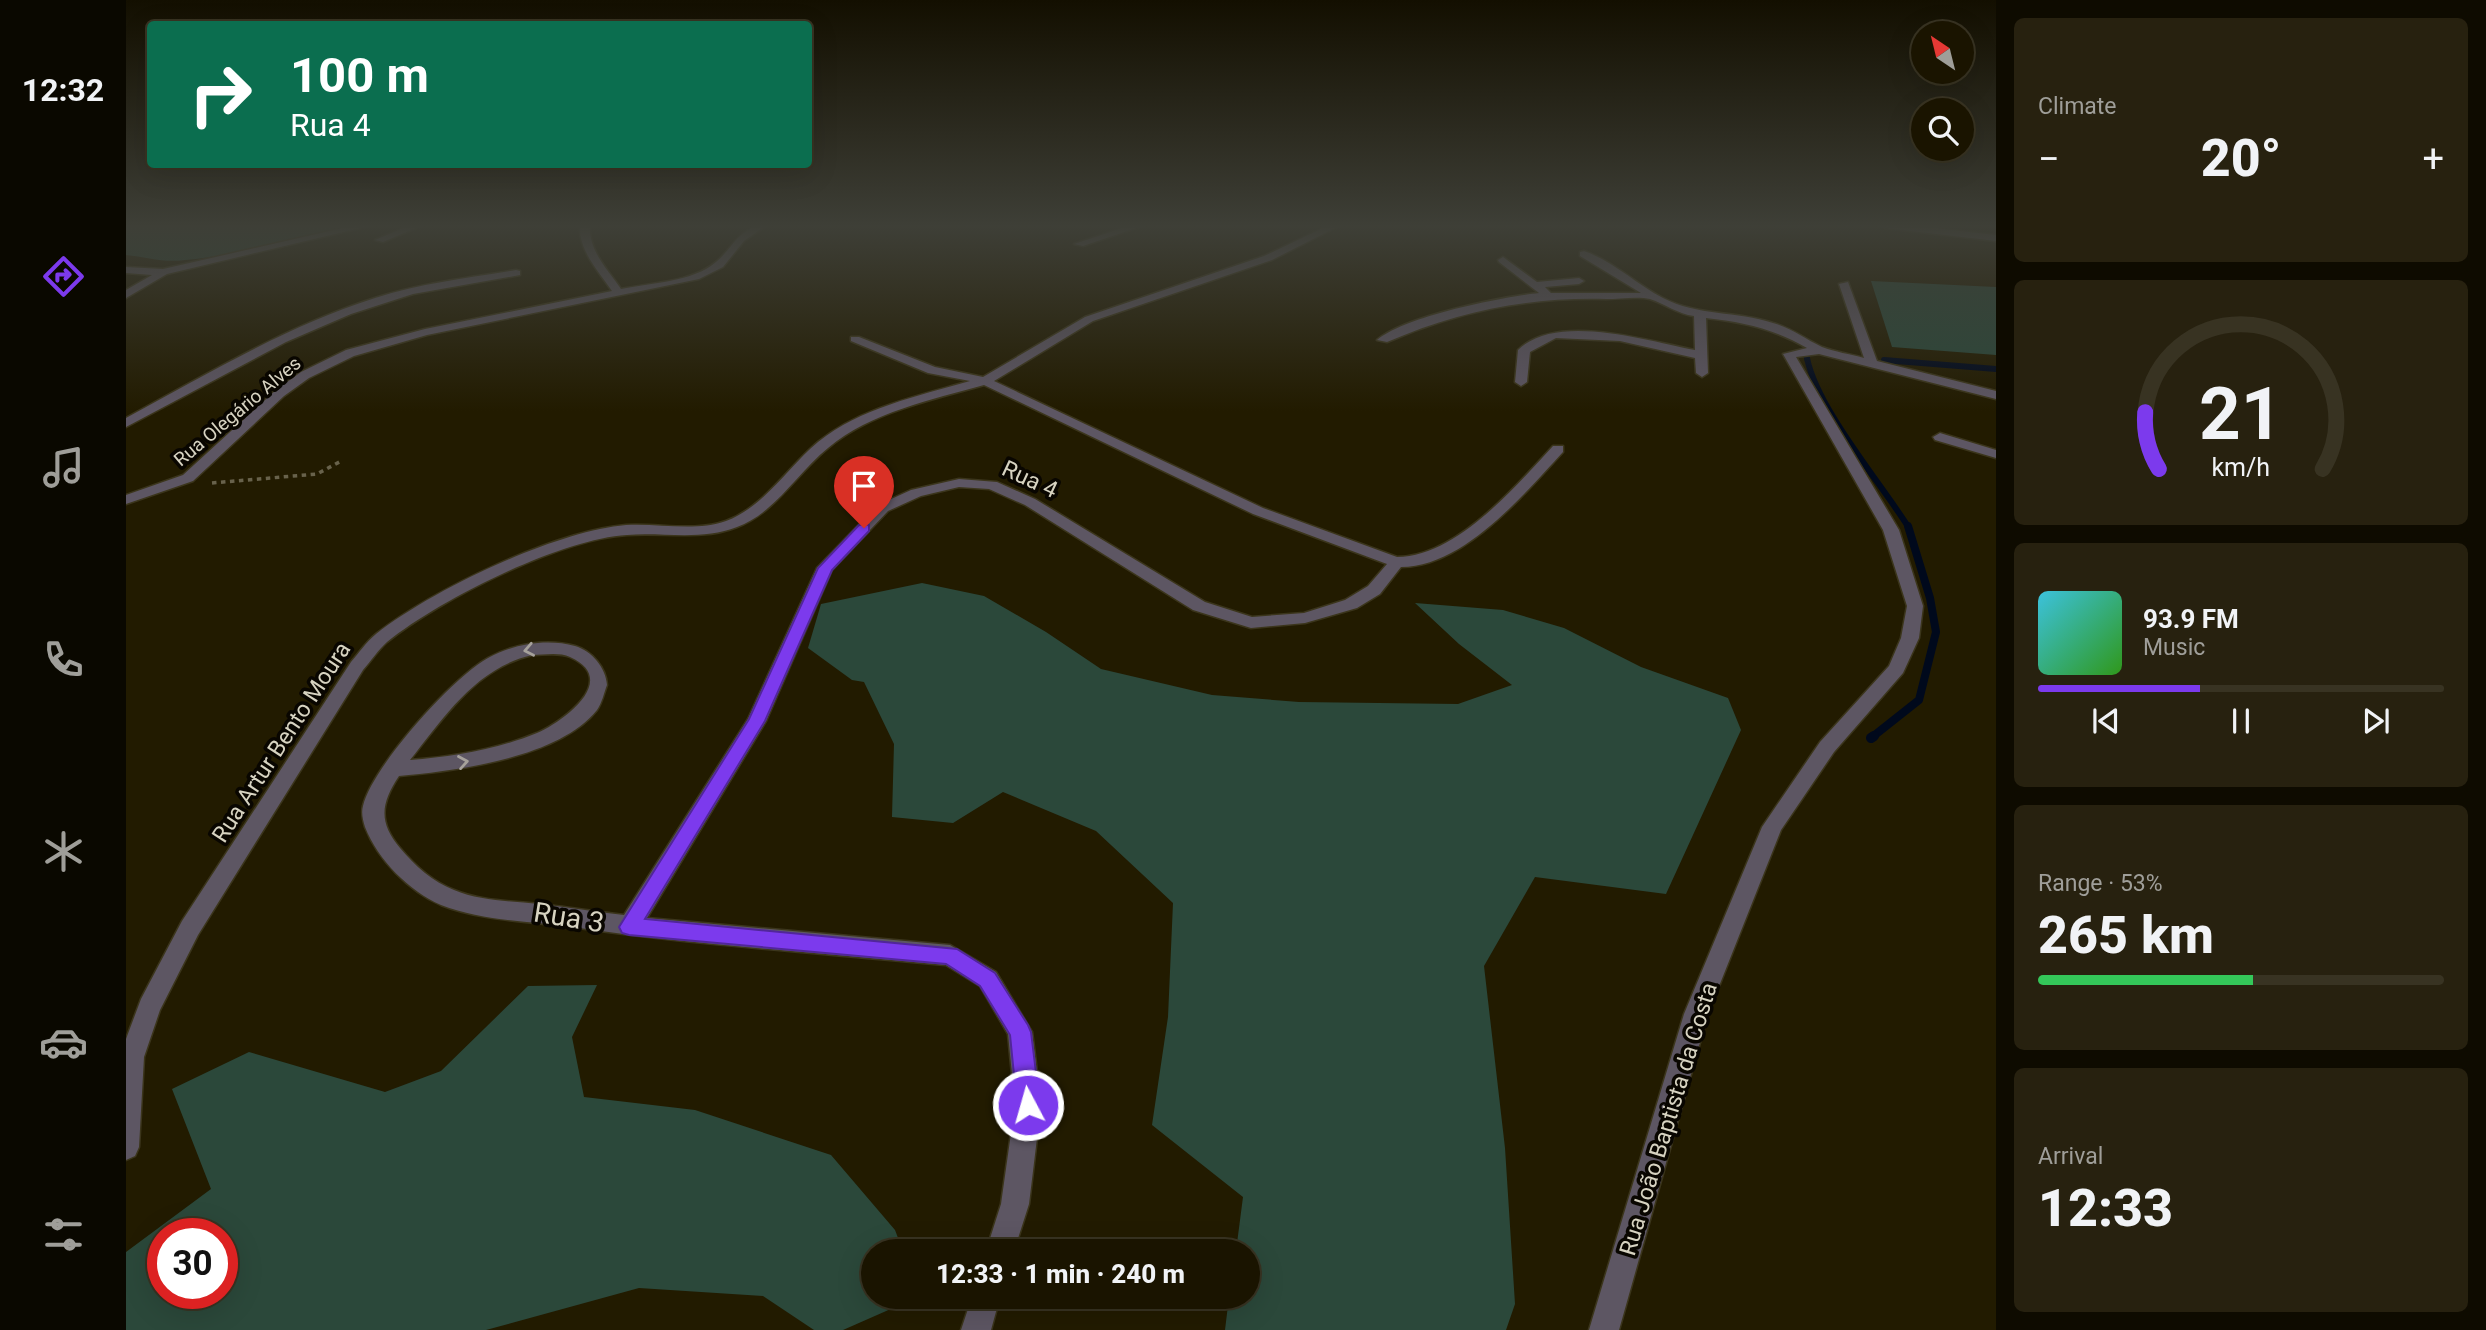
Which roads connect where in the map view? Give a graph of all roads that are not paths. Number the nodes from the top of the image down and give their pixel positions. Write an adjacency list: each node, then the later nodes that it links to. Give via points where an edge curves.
1 (445, 287): 21 (street, via 380,300 340,314)
2 (616, 287): 8 (street)
3 (648, 287): 8 (street, Rua Olegário Alves)
4 (1183, 287): 18 (street, Rua Artur Bento Moura, via 1090,319)
5 (1537, 287): 9 (street)
6 (1639, 287): 10 (street)
7 (1845, 287): 16 (street)
8 (620, 293): 25 (street, Rua Olegário Alves, via 425,332 338,358 280,393 188,478)
9 (1549, 296): 10 (street); 13 (street, via 1472,307)
10 (1650, 296): 11 (street)
11 (1700, 315): 14 (street, via 1769,325); 15 (street)
12 (855, 339): 18 (street, via 932,370)
13 (1383, 340)
14 (1819, 350): 16 (street); 33 (street, Rua João Baptista da Costa, via 1789,354 1891,530 1915,606 1910,638 1897,669 1827,747 1772,827 1696,1014)
15 (1700, 355): 17 (street); 19 (street, via 1620,338 1556,335 1524,350)
16 (1872, 364): 20 (street)
17 (1702, 373)
18 (985, 381): 26 (street, via 1258,511); 29 (street, Rua Artur Bento Moura, via 859,423 824,444 752,515 730,525 708,530 625,530 548,550 487,575 379,640 356,666 190,928 149,1007 132,1057)
19 (1521, 383)
20 (1996, 395)
21 (126, 423)
22 (1940, 437): 24 (street)
23 (1558, 449): 26 (street, via 1514,497 1459,542 1411,562)
24 (1996, 454)
25 (126, 500)
26 (1397, 562): 28 (street, Rua 4, via 1374,590 1351,604 1305,618 1251,622 1199,606 1030,502 992,485 959,482 916,493 883,508 825,568 757,721)
27 (396, 769): 27 (street, Rua 3, one-way to 27, via 479,759 575,722 593,702 598,684 592,665 573,650 541,648 515,653 481,669 447,699); 28 (street, Rua 3, via 375,796 373,827 414,878 449,898)
28 (629, 927): 30 (street, Rua 3, via 950,955 988,979 1020,1032 1028,1105 1015,1204)
29 (126, 1147)
30 (1004, 1239)
31 (982, 1309): 32 (street)
32 (976, 1330)
33 (1604, 1330)

